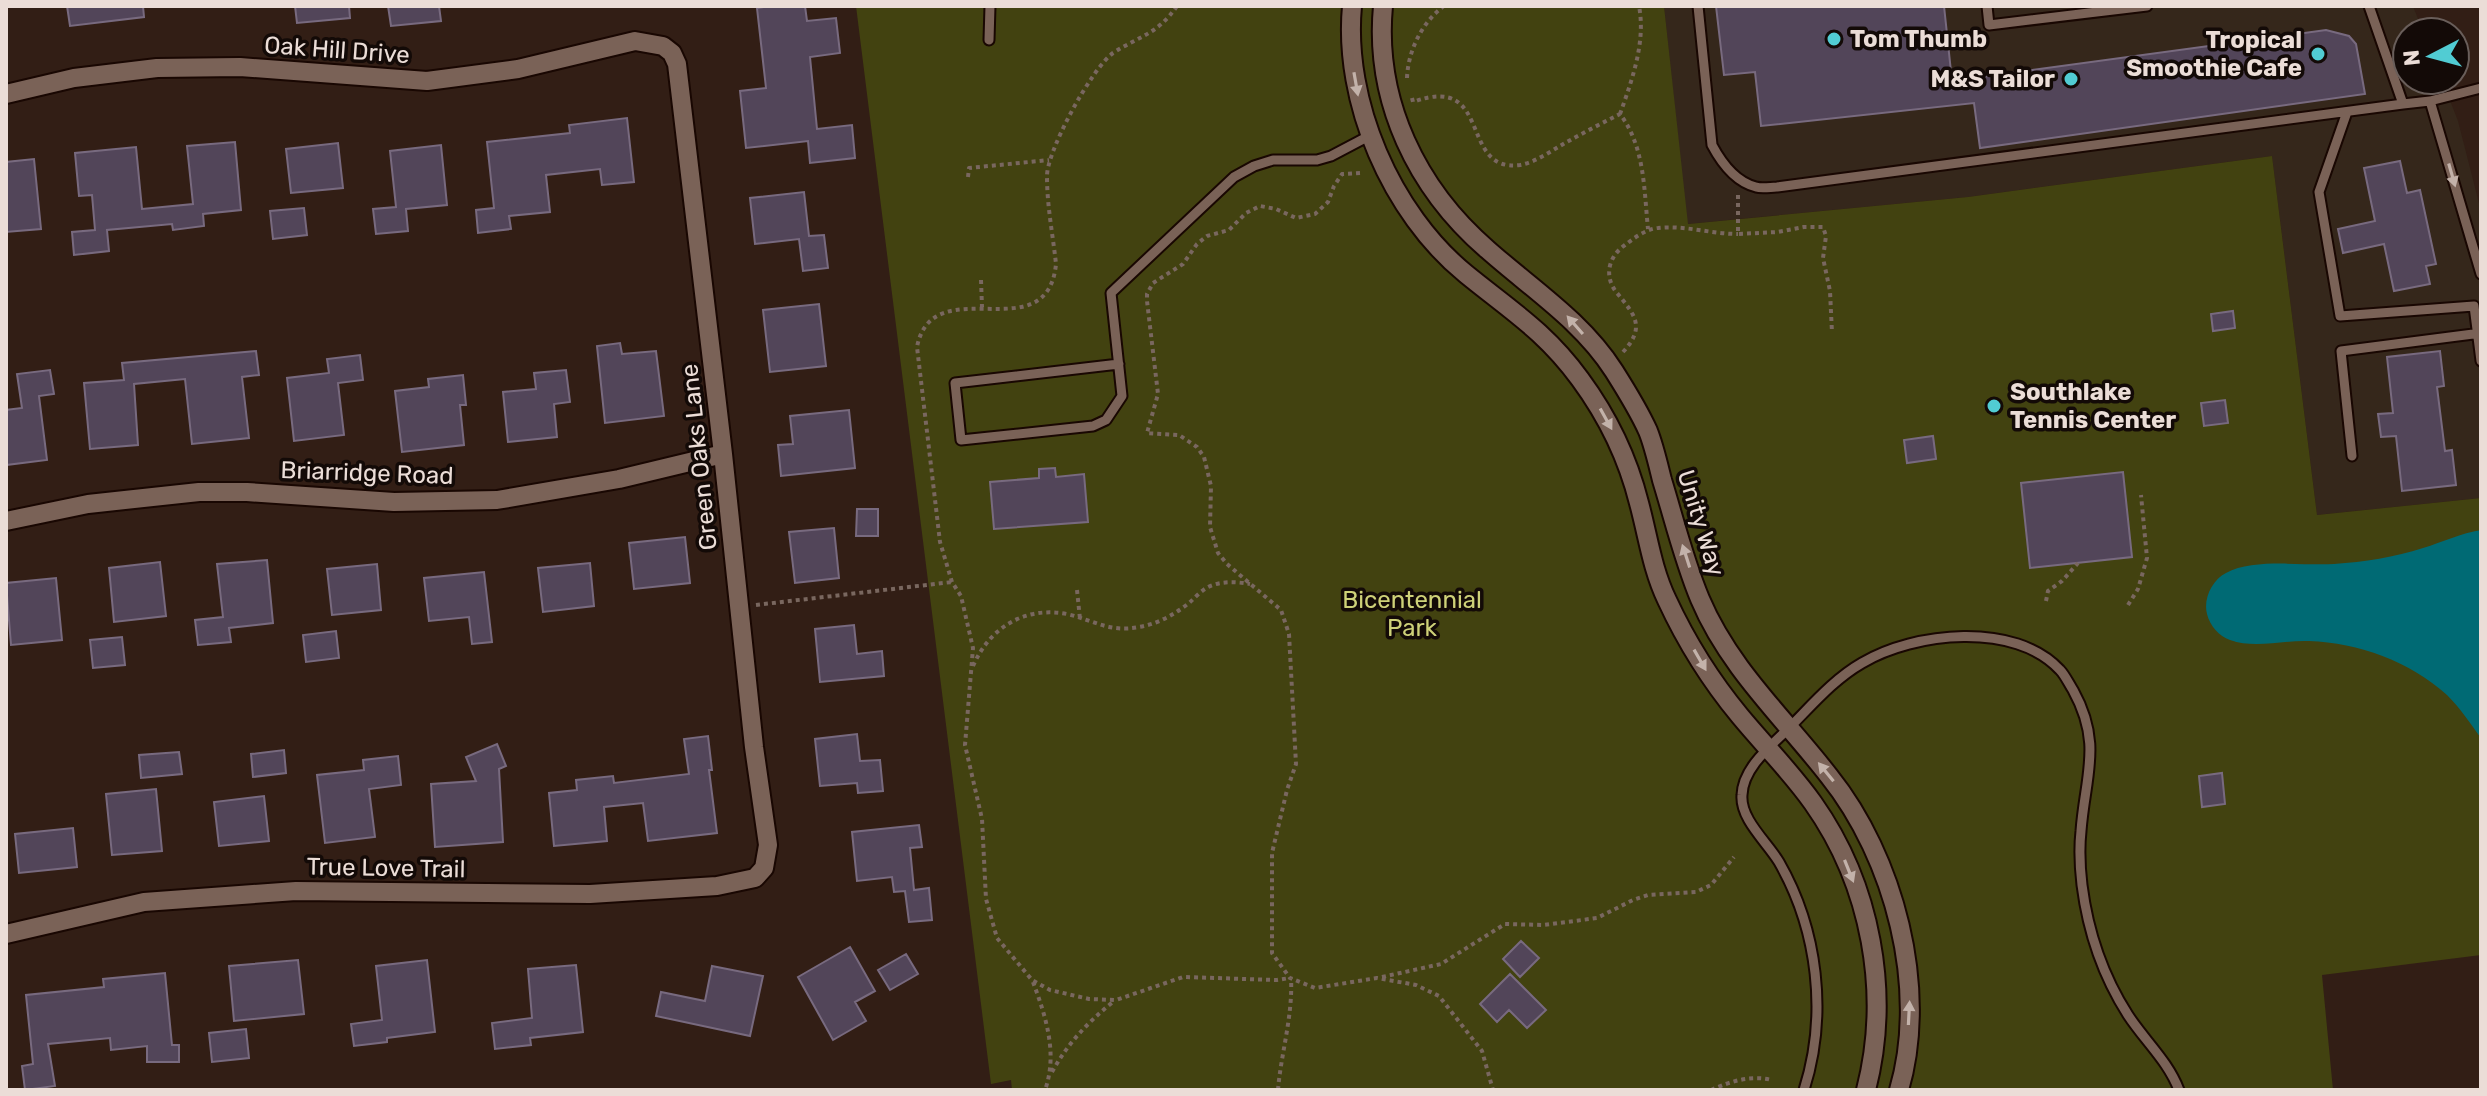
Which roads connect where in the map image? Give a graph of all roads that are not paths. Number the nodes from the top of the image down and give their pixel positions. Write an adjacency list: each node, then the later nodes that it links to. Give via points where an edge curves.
1 (990, 6): 8 (lane)
2 (1352, 6): 16 (street, one-way to 16, via 1356,83)
3 (1383, 6): 15 (street, Unity Way, via 1391,107)
4 (1698, 6): 14 (lane, via 1712,145 1722,162 1756,187)
5 (1987, 6): 6 (lane, via 1989,25)
6 (2147, 6)
7 (2369, 6): 13 (lane)
8 (989, 40)
9 (663, 46): 11 (street, Oak Hill Drive, via 635,41 518,69 427,81 240,67 157,68 74,78); 22 (street, Green Oaks Lane, via 677,64)
10 (2481, 88): 12 (lane)
11 (6, 94)
12 (2430, 101): 13 (lane); 17 (lane, one-way to 17)
13 (2403, 104): 14 (lane)
14 (2347, 112): 18 (lane, via 2319,192 2340,316)
15 (1399, 128): 16 (street); 25 (street, Unity Way, one-way to 15, via 1732,659 1700,600 1648,433 1613,369 1569,317 1453,217)
16 (1370, 136): 21 (lane, via 1317,160 1273,160 1254,166 1212,196 1111,293); 26 (street, one-way to 26, via 1421,228 1466,274 1551,342 1601,410 1631,477 1665,597 1708,674)
17 (2481, 274)
18 (2477, 303): 19 (lane)
19 (2479, 333): 20 (lane); 23 (lane, via 2341,351)
20 (2481, 361)
21 (1119, 364): 21 (lane, via 1122,396 1106,420 1093,426 961,440 955,383)
22 (723, 454): 24 (street, Briarridge Road, via 497,500 394,502 199,492 88,504); 27 (street, Green Oaks Lane, via 768,845)
23 (2352, 456)
24 (6, 521)
25 (1789, 728): 26 (lane); 31 (street, Unity Way, one-way to 25, via 1910,1002 1901,927 1890,889 1857,817); 32 (lane, via 1860,664 1909,644 1995,638 2022,643 2062,671 2084,713 2091,740 2080,857 2098,957 2123,1006)
26 (1768, 749): 29 (lane, via 1745,777 1741,796 1744,812 1785,874 1806,925 1817,1016); 30 (street, one-way to 30, via 1813,803 1842,854 1870,935 1877,1022)
27 (764, 868): 28 (street, True Love Trail, via 755,878 717,886 590,894 296,891 144,902)
28 (6, 934)
29 (1804, 1090)
30 (1866, 1090)
31 (1899, 1090)
32 (2179, 1090)

